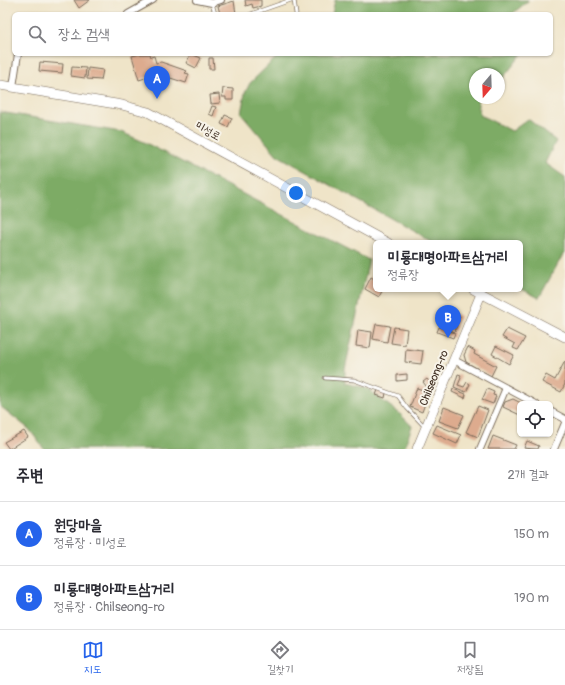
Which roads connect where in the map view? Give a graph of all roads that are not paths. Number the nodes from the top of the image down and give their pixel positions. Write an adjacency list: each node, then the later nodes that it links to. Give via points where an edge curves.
1 (153, 0): 7 (street)
2 (197, 0): 6 (street)
3 (221, 0): 6 (street)
4 (290, 0): 9 (lane)
5 (294, 0): 10 (lane)
6 (212, 3): 8 (lane)
7 (132, 12)
8 (214, 12)
9 (257, 12)
10 (296, 12)
11 (18, 56): 13 (street)
12 (0, 85): 13 (street, 미성로)
13 (13, 87): 14 (street, 미성로, via 122,104 148,112)
14 (383, 240)
15 (477, 292): 18 (street, Chilseong-ro)
16 (479, 292): 17 (street)
17 (565, 337)
18 (454, 360): 20 (street); 25 (street, Chilseong-ro)
19 (325, 378): 25 (lane, via 354,380 398,396)
20 (506, 388): 21 (street); 27 (street)
21 (530, 401)
22 (553, 413): 23 (street)
23 (565, 419)
24 (565, 423): 28 (street)
25 (426, 428): 26 (street, Chilseong-ro)
26 (418, 449)
27 (480, 449)
28 (554, 449)

